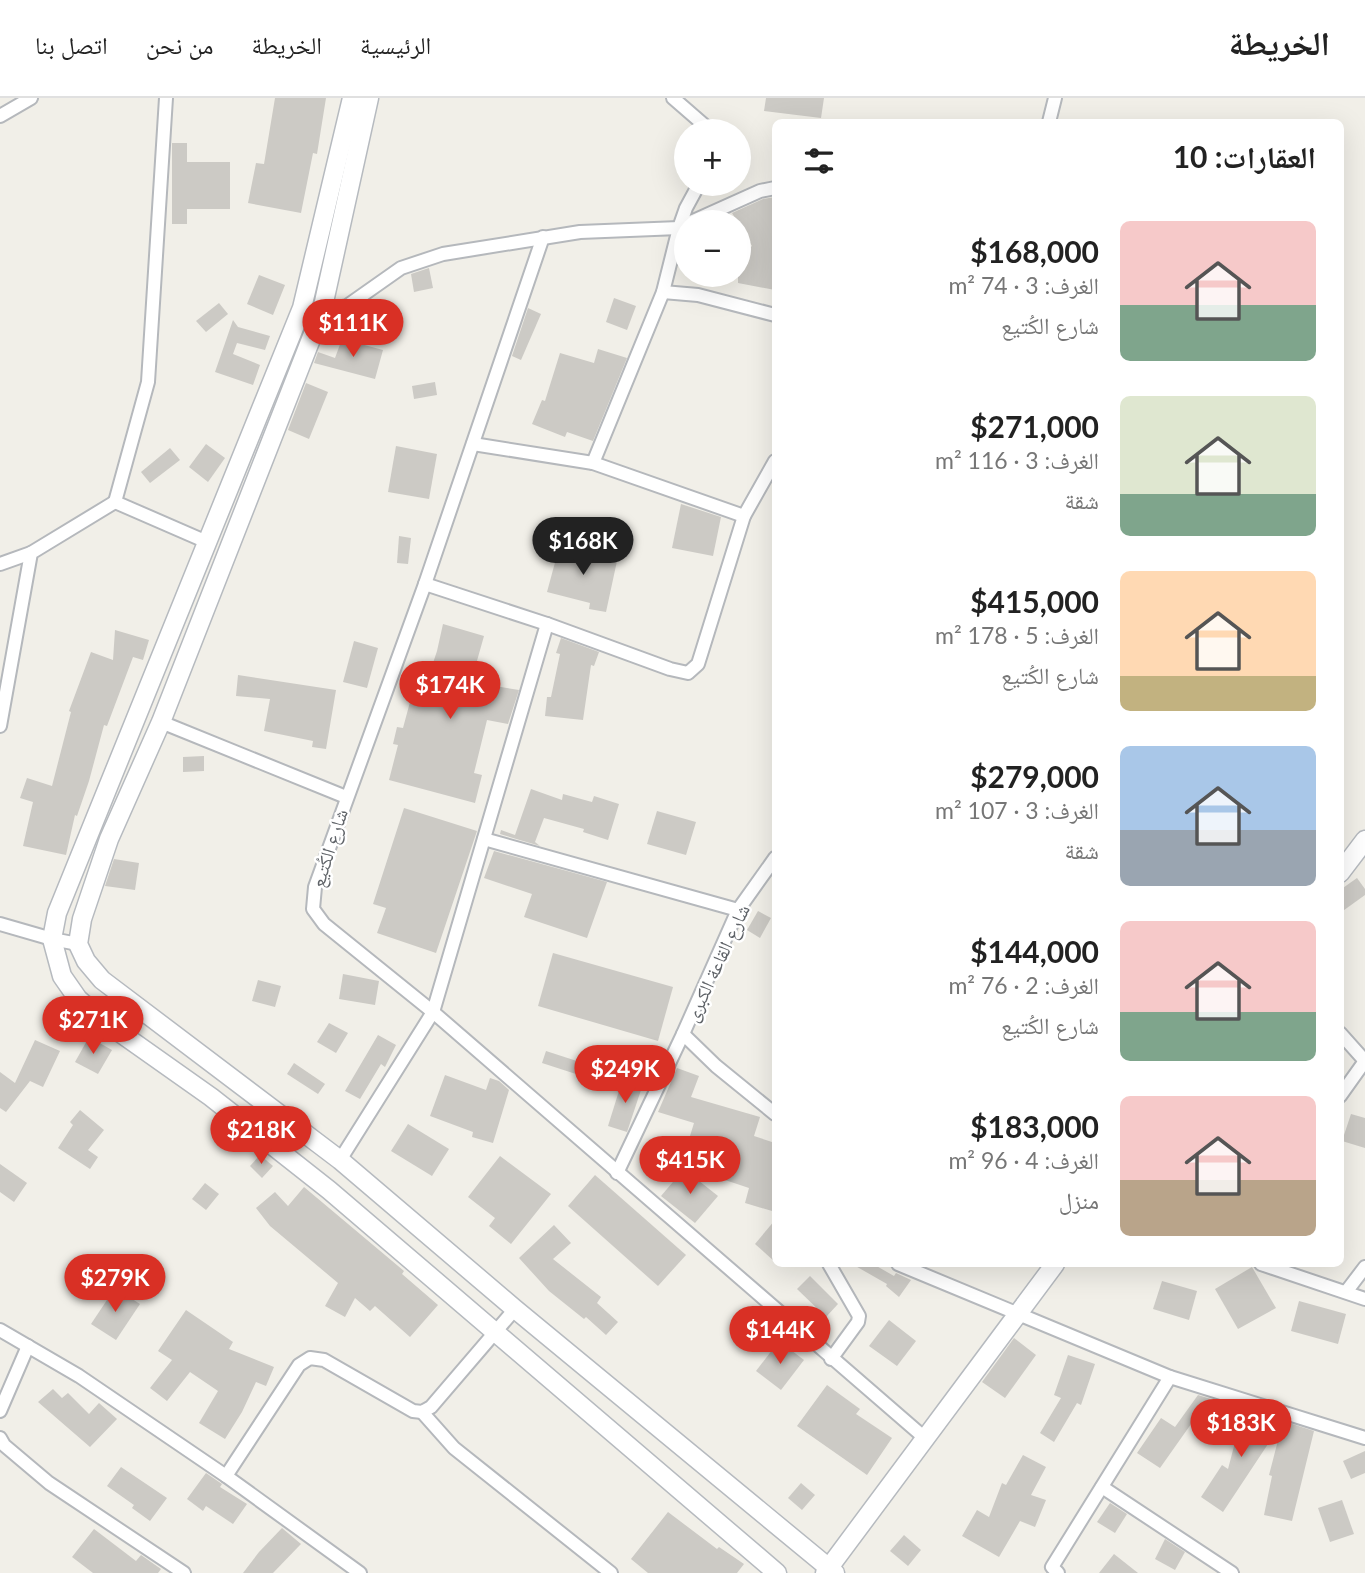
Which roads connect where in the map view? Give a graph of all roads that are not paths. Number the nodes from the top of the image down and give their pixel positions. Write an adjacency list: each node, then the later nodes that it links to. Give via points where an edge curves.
1 (31, 98): 7 (street)
2 (166, 98): 21 (street, via 148,383)
3 (352, 98): 23 (main road, via 302,308)
4 (369, 98): 16 (main road)
5 (673, 98): 8 (street)
6 (1055, 98): 9 (street)
7 (0, 116)
8 (697, 119)
9 (1050, 119)
10 (772, 189): 11 (street)
11 (719, 210)
12 (674, 226): 13 (street)
13 (543, 237): 16 (street, via 443,254 401,268 346,306); 18 (street, شارع الكُتيع)
14 (674, 260): 15 (street)
15 (663, 292): 17 (street, via 698,295); 19 (street)
16 (322, 311): 28 (main road)
17 (772, 313)
18 (473, 444): 19 (street); 26 (street, شارع الكُتيع)
19 (593, 463): 22 (street)
20 (772, 466): 22 (street)
21 (115, 502): 23 (street); 24 (street)
22 (744, 516): 27 (street, via 698,664 688,673)
23 (207, 542): 37 (main road, via 60,904)
24 (31, 553): 25 (street); 29 (street)
25 (0, 564)
26 (425, 584): 27 (street); 30 (street, شارع الكُتيع)
27 (547, 624): 31 (street)
28 (161, 722): 30 (street); 38 (main road, via 109,839)
29 (0, 726)
30 (346, 797): 39 (street, شارع الكُتيع, via 314,887 313,909 324,924)
31 (484, 839): 35 (street); 39 (street)
32 (1365, 840): 34 (main road)
33 (772, 862): 35 (street, شارع القاعة الكبرى)
34 (1344, 868)
35 (738, 910): 40 (street, شارع القاعة الكبرى)
36 (0, 924): 37 (street)
37 (52, 939): 38 (street); 57 (main road, via 62,976 78,999 318,1181)
38 (78, 944): 45 (main road, via 102,980)
39 (433, 1012): 45 (street); 46 (street, شارع الكُتيع)
40 (683, 1034): 44 (street, شارع القاعة الكبرى); 46 (street, شارع القاعة الكبرى)
41 (1344, 1037): 42 (street)
42 (1365, 1061): 43 (street)
43 (1344, 1090)
44 (772, 1112)
45 (341, 1160): 54 (main road)
46 (617, 1173): 59 (street, شارع الكُتيع)
47 (831, 1267): 59 (street, via 859,1316)
48 (905, 1267): 55 (street)
49 (1053, 1267): 55 (main road)
50 (1270, 1267): 52 (street)
51 (1365, 1267): 52 (street)
52 (1346, 1292): 53 (street)
53 (1365, 1299)
54 (515, 1309): 57 (street); 68 (main road)
55 (1018, 1314): 60 (street); 65 (main road)
56 (0, 1330): 58 (street)
57 (495, 1331): 62 (street); 72 (main road)
58 (28, 1346): 61 (street); 66 (street)
59 (831, 1359): 65 (street, شارع الكُتيع)
60 (1170, 1377): 64 (street); 67 (street)
61 (0, 1411)
62 (422, 1412): 66 (street, via 324,1360 310,1358 299,1366); 71 (street, via 454,1448)
63 (0, 1438): 69 (street, via 49,1483)
64 (1365, 1438)
65 (926, 1439): 68 (main road)
66 (226, 1476): 70 (street)
67 (1102, 1487): 73 (street, via 1052,1567); 74 (street)
68 (830, 1571)
69 (184, 1573)
70 (360, 1573)
71 (611, 1573)
72 (777, 1573)
73 (1058, 1573)
74 (1232, 1573)

